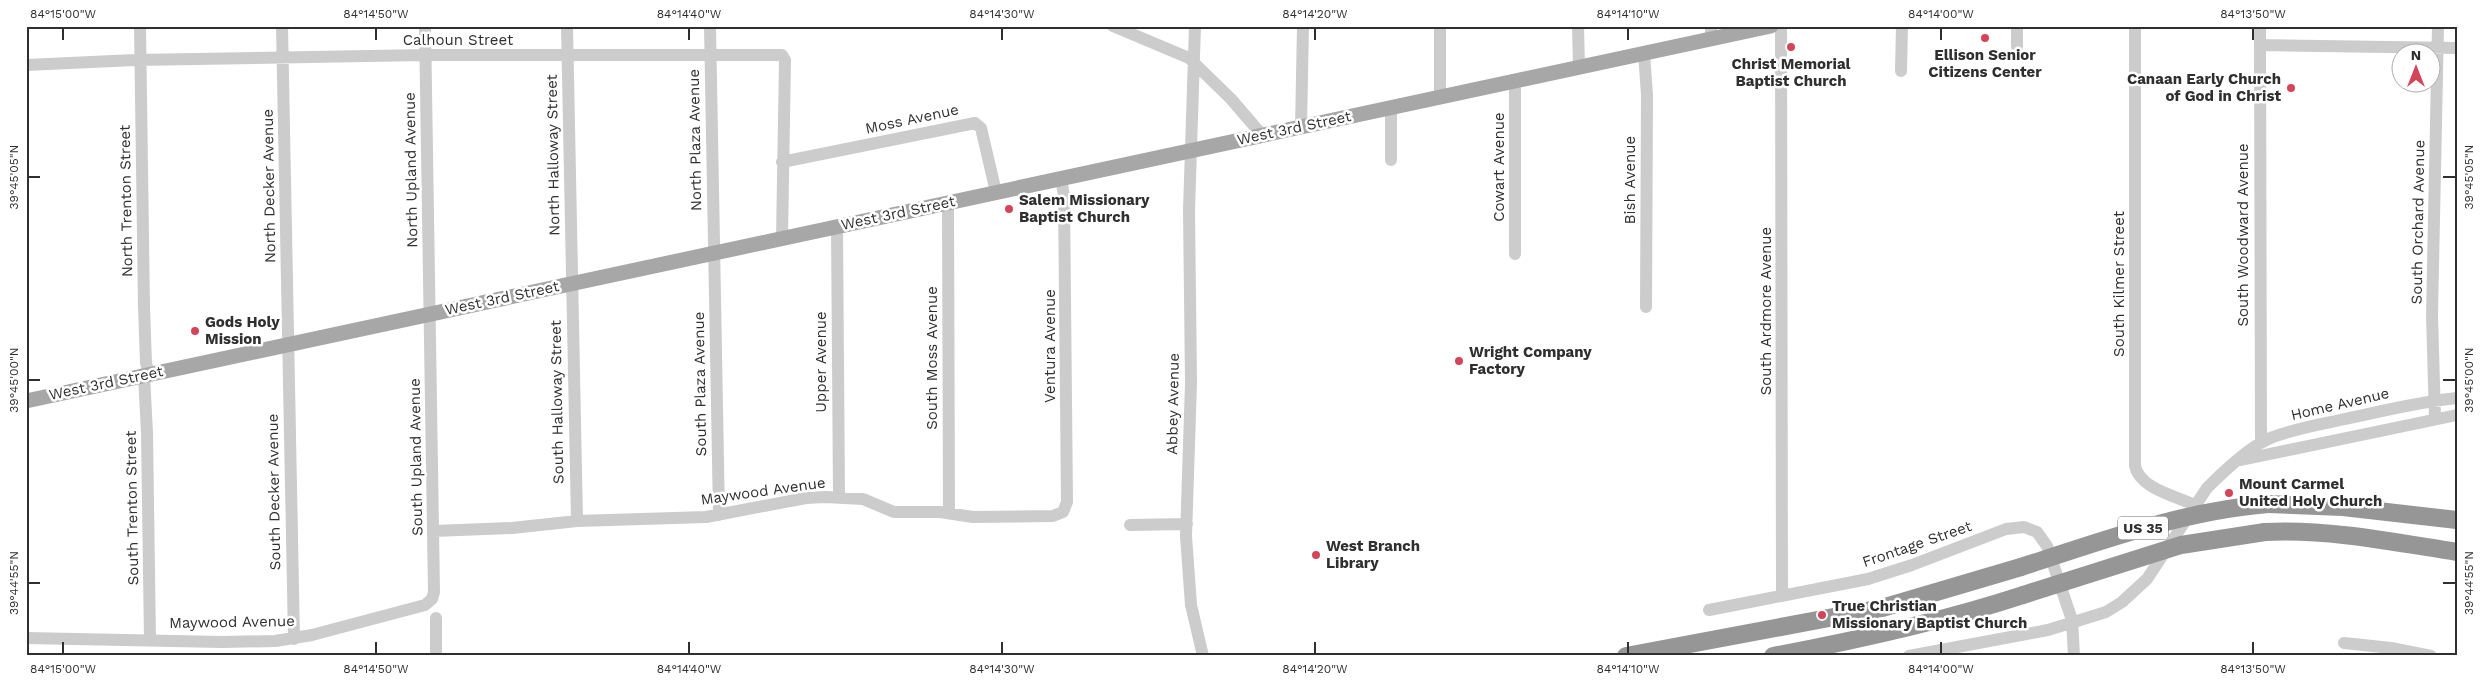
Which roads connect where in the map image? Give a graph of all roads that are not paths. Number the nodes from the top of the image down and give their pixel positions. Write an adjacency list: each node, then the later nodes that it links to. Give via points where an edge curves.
1 (140, 26): 30 (street, North Trenton Street)
2 (282, 26): 29 (street, North Decker Avenue)
3 (425, 26): 26 (street, North Upland Avenue)
4 (568, 26): 28 (street, North Halloway Street)
5 (710, 26): 27 (street, North Plaza Avenue)
6 (1113, 26): 31 (street, via 1183,54)
7 (1195, 26): 31 (street, Abbey Avenue)
8 (1303, 26): 39 (street)
9 (1440, 26): 37 (street)
10 (1578, 26): 33 (street)
11 (1771, 26): 18 (main road, West 3rd Street)
12 (1781, 26): 74 (street, South Ardmore Avenue)
13 (1902, 26): 34 (street)
14 (2017, 26): 21 (street)
15 (2135, 26): 64 (street, South Kilmer Street, via 2134,466 2136,474 2145,483)
16 (2260, 26): 20 (street, South Woodward Avenue)
17 (2438, 26): 19 (street, South Orchard Avenue)
18 (1711, 33): 25 (main road, West 3rd Street)
19 (2438, 42)
20 (2260, 45): 22 (street); 61 (street, South Woodward Avenue)
21 (2018, 47)
22 (2390, 47)
23 (2440, 48): 24 (street)
24 (2457, 48)
25 (1644, 53): 33 (main road, West 3rd Street); 52 (street, Bish Avenue, via 1647,95)
26 (426, 55): 28 (street, Calhoun Street); 29 (street, Calhoun Street); 53 (street, North Upland Avenue)
27 (710, 55): 28 (street, Calhoun Street); 43 (street, Calhoun Street, via 783,57); 49 (street, North Plaza Avenue)
28 (568, 56): 51 (street, North Halloway Street)
29 (283, 59): 30 (street, Calhoun Street); 54 (street, North Decker Avenue)
30 (140, 60): 32 (street, Calhoun Street); 55 (street, North Trenton Street)
31 (1195, 64): 40 (street); 41 (street, Abbey Avenue)
32 (26, 65)
33 (1580, 67): 35 (main road, West 3rd Street)
34 (1902, 71)
35 (1515, 81): 37 (main road, West 3rd Street); 50 (street, Cowart Avenue)
36 (2437, 92): 57 (street, South Orchard Avenue, via 2432,315)
37 (1440, 97): 38 (main road, West 3rd Street)
38 (1391, 108): 39 (main road, West 3rd Street); 42 (street)
39 (1301, 127): 40 (main road, West 3rd Street)
40 (1262, 135): 41 (main road, West 3rd Street)
41 (1192, 150): 44 (main road, West 3rd Street); 70 (street, Abbey Avenue)
42 (1391, 160)
43 (782, 162): 45 (street, Moss Avenue, via 975,123 981,128); 48 (street)
44 (1061, 178): 45 (main road, West 3rd Street); 65 (street, Ventura Avenue, via 1067,380 1067,502)
45 (996, 192): 46 (main road, West 3rd Street)
46 (948, 202): 47 (main road, West 3rd Street); 66 (street, South Moss Avenue)
47 (837, 226): 48 (main road, West 3rd Street); 63 (street, Upper Avenue)
48 (782, 238): 49 (main road, West 3rd Street)
49 (713, 252): 51 (main road, West 3rd Street); 67 (street, South Plaza Avenue)
50 (1515, 254)
51 (572, 283): 53 (main road, West 3rd Street); 69 (street, South Halloway Street)
52 (1646, 307)
53 (430, 313): 54 (main road, West 3rd Street); 72 (street, South Upland Avenue)
54 (287, 344): 55 (main road, West 3rd Street); 80 (street, South Decker Avenue)
55 (146, 374): 58 (main road, West 3rd Street); 81 (street, South Trenton Street)
56 (2457, 398): 57 (street, Home Avenue)
57 (2434, 400): 60 (street, South Orchard Avenue); 61 (street, Home Avenue, via 2310,427)
58 (26, 401)
59 (2457, 415): 60 (street, Home Avenue)
60 (2435, 418): 62 (street, Home Avenue)
61 (2261, 443): 62 (street, Home Avenue)
62 (2239, 461): 64 (street, Home Avenue, via 2219,476)
63 (839, 498): 66 (street, Maywood Avenue, via 872,501 894,512); 67 (street, Maywood Avenue, via 806,498)
64 (2195, 505): 78 (street, Home Avenue, via 2158,564 2137,589 2106,612)
65 (1063, 512): 66 (street, Maywood Avenue, via 1053,516 961,516)
66 (949, 513)
67 (720, 515): 69 (street, Maywood Avenue)
68 (2457, 520): 86 (highway, US 35, bridge, via 2342,507 2268,504 2216,509 1882,608)
69 (576, 521): 72 (street, Maywood Avenue)
70 (1187, 524): 71 (street); 85 (street, Abbey Avenue, via 1191,605)
71 (1130, 525)
72 (434, 531): 75 (street, South Upland Avenue)
73 (2457, 552): 87 (highway, US 35, bridge, via 2367,537 2266,532 2181,545 1938,622)
74 (1782, 596): 76 (street, Frontage Street); 78 (street, Frontage Street, via 1887,574 2006,529 2024,527 2037,532 2048,546)
75 (432, 599): 80 (street, Maywood Avenue, via 425,605)
76 (1709, 610)
77 (436, 618): 84 (street)
78 (2073, 623): 83 (street, Home Avenue); 89 (street, Frontage Street)
79 (26, 638): 81 (street, Maywood Avenue)
80 (294, 639): 81 (street, Maywood Avenue)
81 (150, 640)
82 (2344, 644): 90 (street)
83 (1936, 653): 88 (street, Home Avenue)
84 (436, 656)
85 (1203, 656)
86 (1626, 656)
87 (1773, 656)
88 (1909, 656)
89 (2074, 656)
90 (2431, 656)

